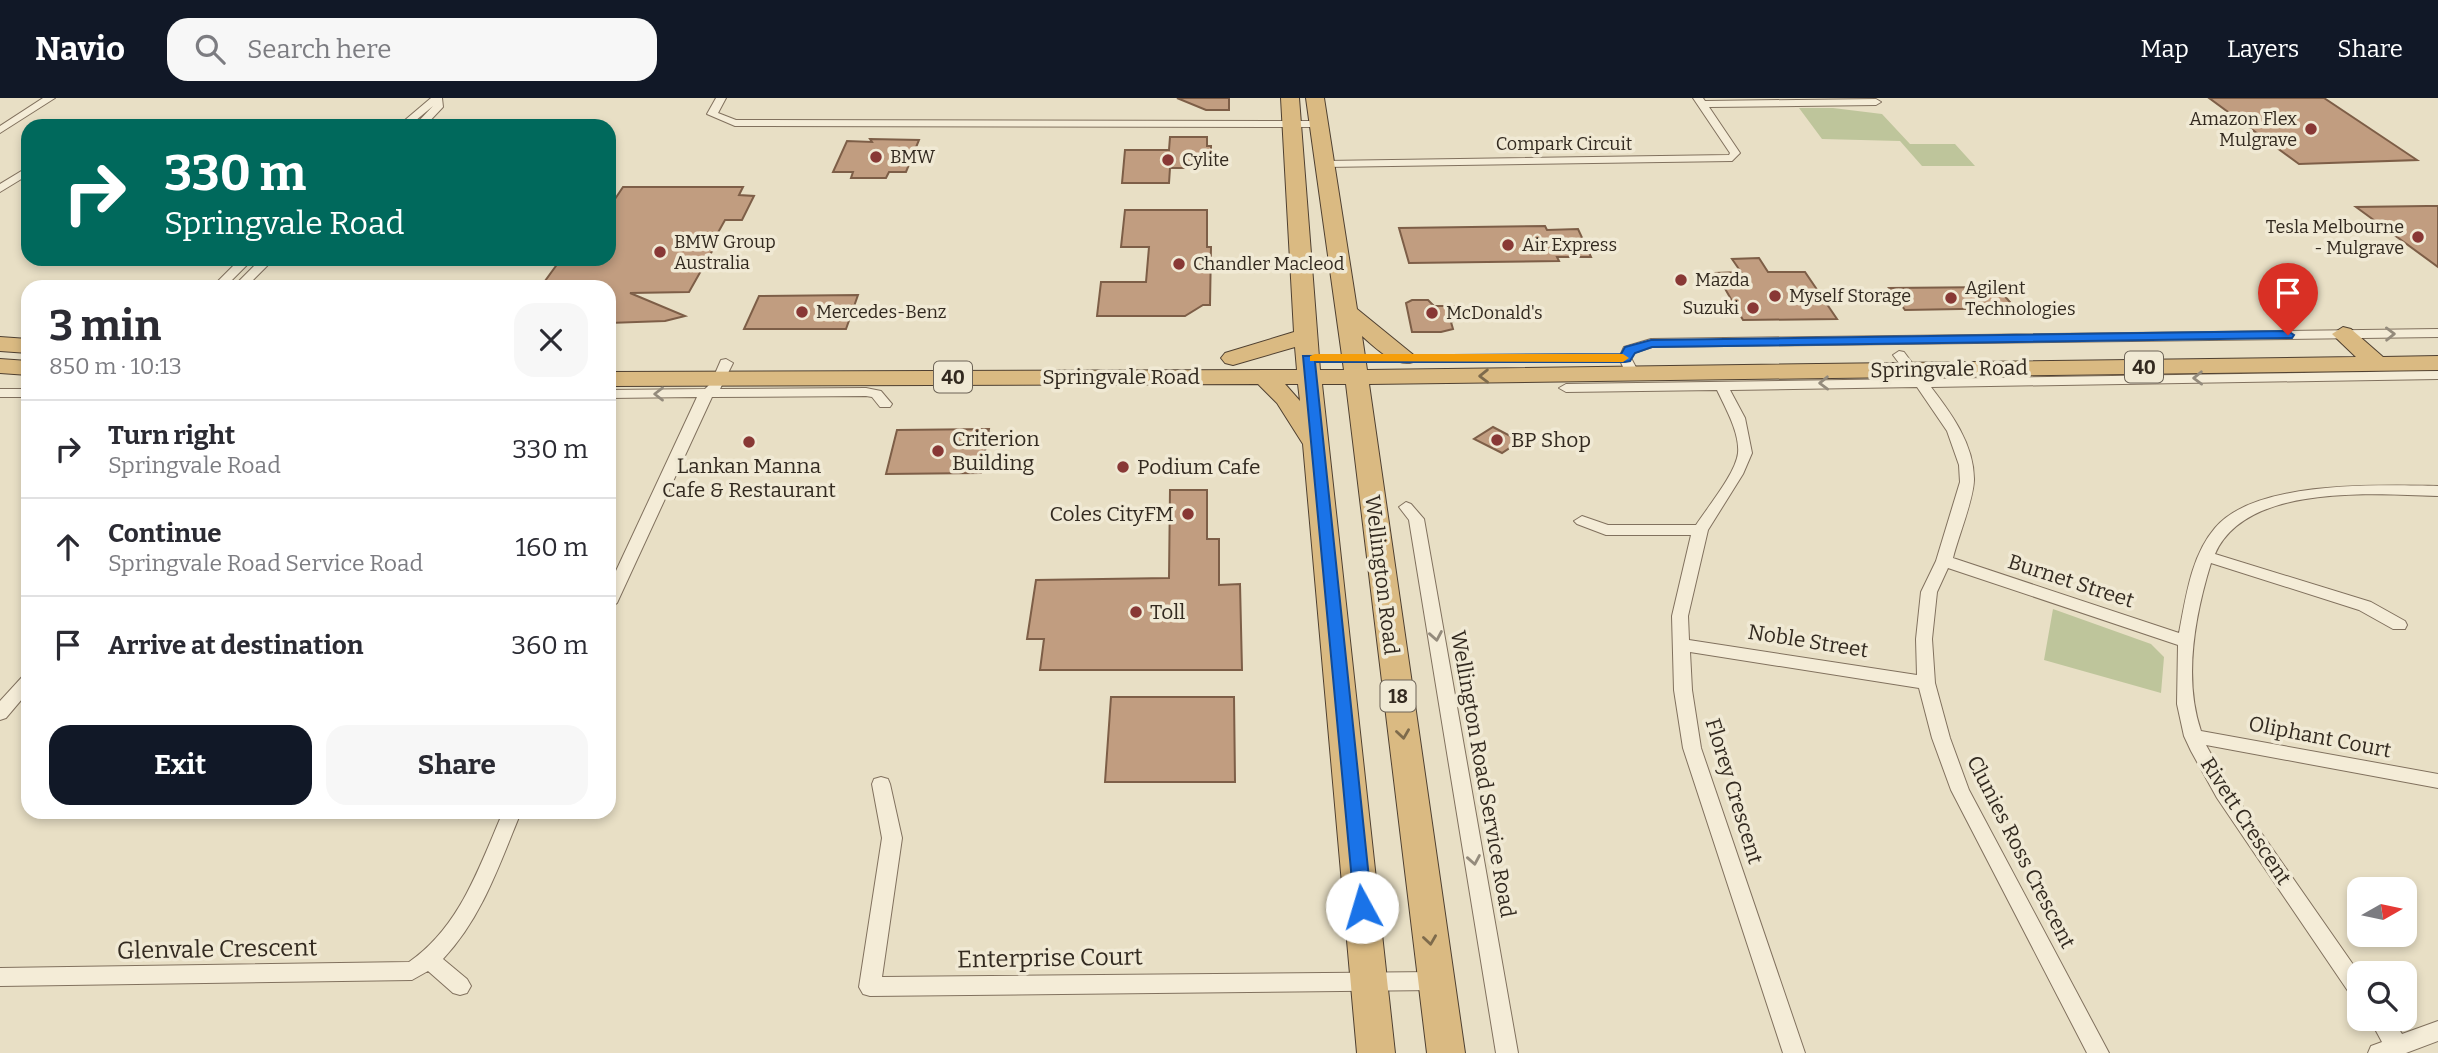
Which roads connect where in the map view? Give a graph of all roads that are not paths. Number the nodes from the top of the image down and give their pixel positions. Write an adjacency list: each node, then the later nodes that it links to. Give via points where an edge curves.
1 (50, 98): 12 (street)
2 (438, 98): 8 (street); 9 (street, via 438,107)
3 (721, 98): 10 (street, via 712,114 725,122)
4 (1290, 98): 10 (highway)
5 (1315, 98): 11 (highway, Wellington Road / 18)
6 (1700, 101): 7 (street); 13 (street, Compark Circuit, via 1735,153 1732,158)
7 (1876, 102)
8 (412, 119)
9 (426, 119)
10 (1292, 124): 11 (street); 26 (highway)
11 (1318, 124): 13 (highway, Wellington Road / 18)
12 (0, 130)
13 (1325, 164): 20 (highway, Wellington Road / 18)
14 (21, 175): 15 (street)
15 (0, 189)
16 (240, 266): 18 (street)
17 (261, 266): 19 (street)
18 (225, 280)
19 (246, 280)
20 (1347, 311): 27 (highway); 38 (highway, Wellington Road / 18)
21 (2438, 333): 25 (street, Springvale Road, one-way to 21)
22 (0, 344): 23 (highway)
23 (21, 346)
24 (2438, 348): 25 (highway, Springvale Road / 40)
25 (2360, 349): 28 (highway, Springvale Road / 40); 31 (street, via 1651,344 1629,350); 33 (highway, Springvale Road / 40); 34 (highway, Springvale Road / 40)
26 (1307, 357): 36 (highway, Springvale Road / 40); 37 (highway, Springvale Road / 40); 38 (highway, Springvale Road / 40); 46 (highway)
27 (1405, 357): 31 (highway, Springvale Road / 40); 38 (highway, Springvale Road / 40)
28 (2438, 363)
29 (616, 364): 36 (highway, Springvale Road / 40)
30 (0, 366): 32 (highway)
31 (1629, 366): 33 (highway, Springvale Road / 40); 40 (highway, Springvale Road / 40)
32 (21, 368)
33 (1910, 369): 34 (highway, Springvale Road / 40, one-way to 33); 41 (street, one-way to 41); 52 (street, Clunies Ross Crescent, via 1950,426 1968,470)
34 (2271, 371): 35 (street)
35 (2438, 375)
36 (718, 378): 37 (highway, Springvale Road / 40); 39 (highway, Springvale Road / 40); 43 (street, Springvale Road, one-way to 43); 45 (street, Springvale Road, via 866,392 876,394); 54 (street, via 702,400)
37 (1265, 378): 46 (highway, via 1286,399)
38 (1357, 378): 40 (highway, Springvale Road / 40, one-way to 38); 69 (highway, Wellington Road / 18, one-way to 69)
39 (616, 379)
40 (1568, 381): 41 (street, via 1591,387)
41 (1721, 385): 50 (street, Florey Crescent, via 1738,418 1745,453)
42 (0, 393): 44 (street)
43 (616, 393)
44 (21, 394)
45 (885, 404)
46 (1317, 445): 68 (highway)
47 (2438, 491): 51 (street, Rivett Crescent, via 2304,495 2256,509 2227,524)
48 (1405, 507): 53 (street, Wellington Road Service Road, via 1416,519)
49 (1582, 521): 50 (street, via 1606,530)
50 (1700, 530): 57 (street, Florey Crescent, via 1680,616)
51 (2205, 556): 55 (street, via 2365,606); 56 (street, Rivett Crescent)
52 (1944, 561): 56 (street, Burnet Street); 58 (street, Clunies Ross Crescent, via 1929,592)
53 (1425, 568): 76 (street, Wellington Road Service Road, one-way to 76)
54 (616, 588)
55 (2399, 625)
56 (2185, 641): 61 (street, Rivett Crescent, via 2183,684)
57 (1683, 645): 58 (street, Noble Street); 77 (street, Florey Crescent, via 1683,690 1692,748)
58 (1926, 683): 78 (street, Clunies Ross Crescent, via 1961,790)
59 (21, 689): 60 (street)
60 (0, 713)
61 (2193, 736): 62 (street, Oliphant Court); 66 (street, Rivett Crescent, via 2220,788)
62 (2438, 781)
63 (881, 784): 68 (street, Enterprise Court, via 892,838 870,987)
64 (509, 819): 65 (street, Glenvale Crescent, via 456,933)
65 (430, 960): 67 (street, Glenvale Crescent, via 402,973); 70 (street)
66 (2347, 973)
67 (0, 977)
68 (1370, 981): 69 (street, Enterprise Court); 74 (highway)
69 (1436, 981): 75 (highway, Wellington Road / 18)
70 (460, 986)
71 (2383, 1031): 73 (street)
72 (2438, 1031): 73 (street)
73 (2388, 1049)
74 (1376, 1053)
75 (1446, 1053)
76 (1507, 1053)
77 (1794, 1053)
78 (2098, 1053)

